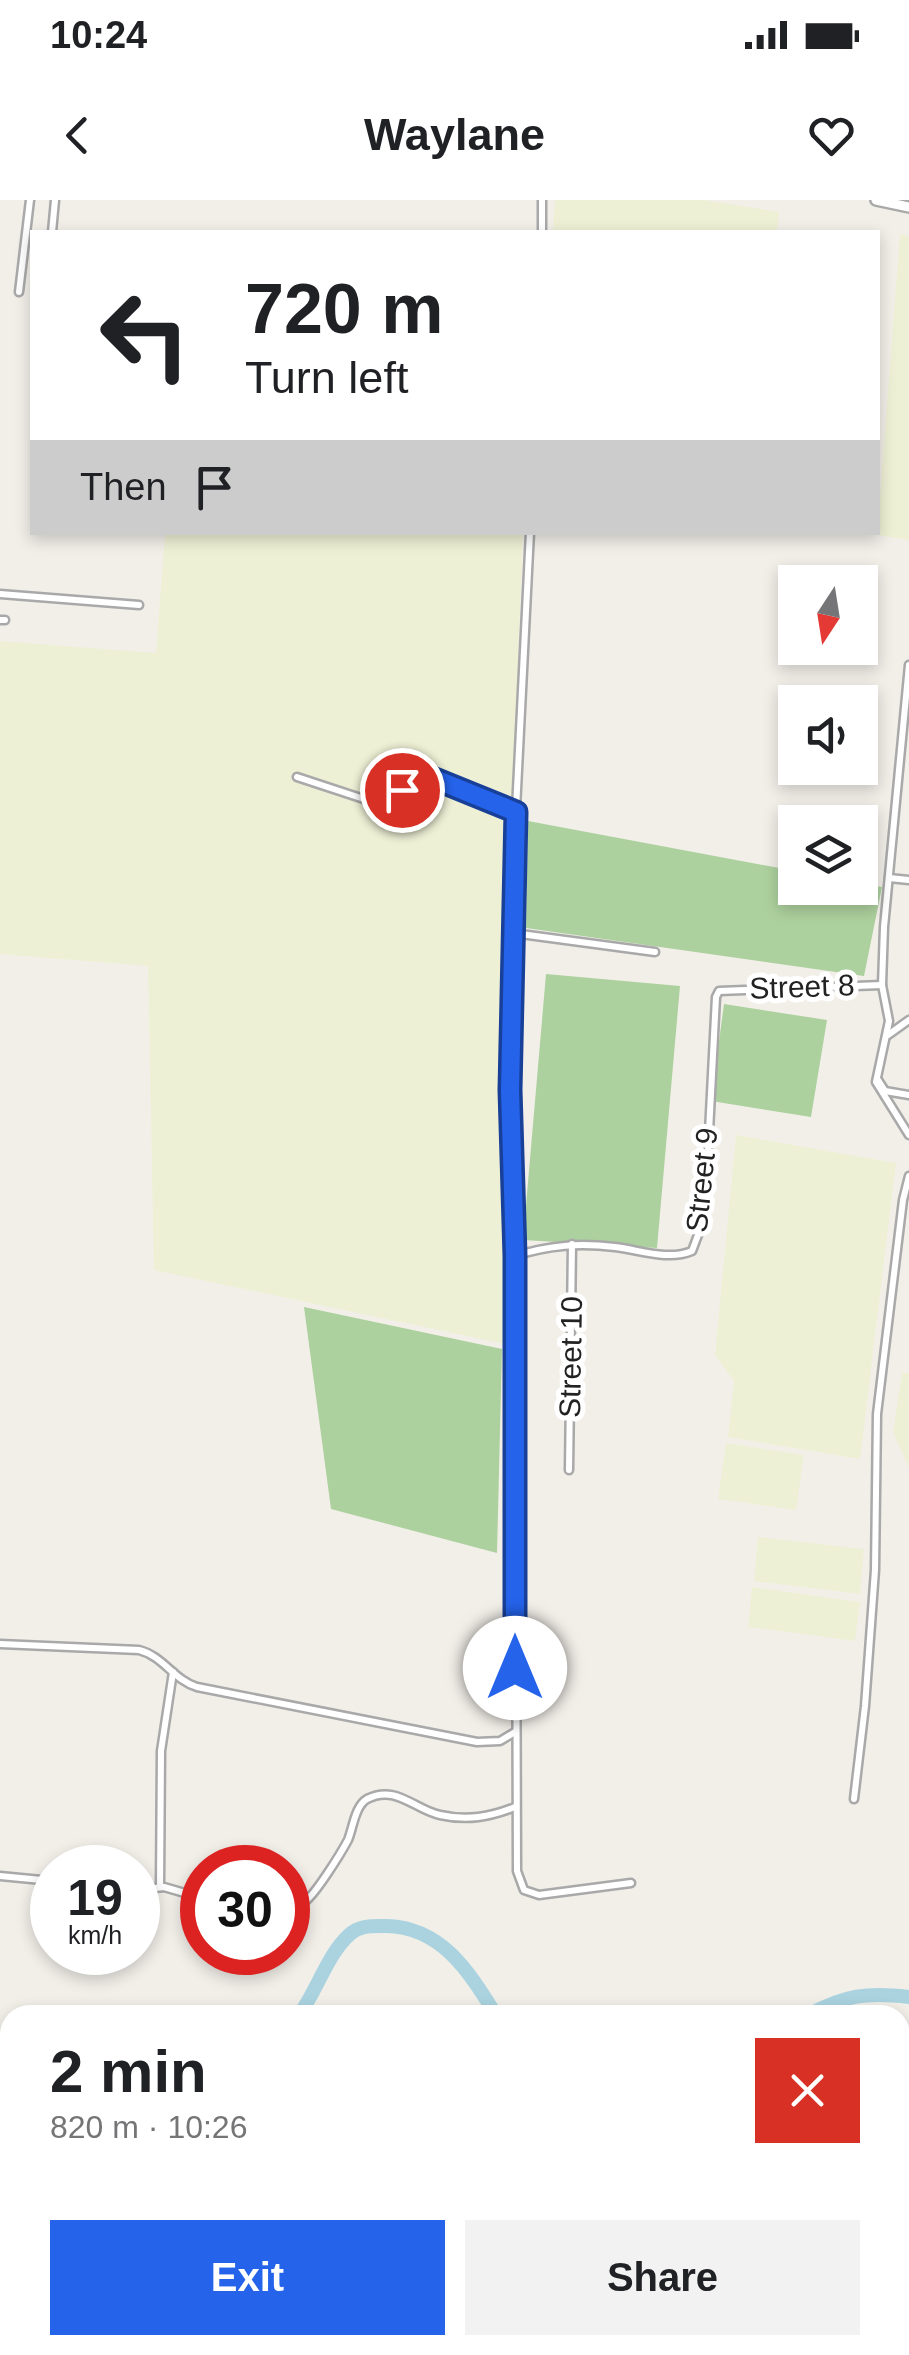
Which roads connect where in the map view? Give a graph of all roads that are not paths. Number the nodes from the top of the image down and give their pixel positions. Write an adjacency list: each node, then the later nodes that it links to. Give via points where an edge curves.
1 (30, 200): 8 (street)
2 (55, 200): 6 (street)
3 (542, 200): 7 (street)
4 (876, 200): 5 (street)
5 (909, 207)
6 (52, 230)
7 (542, 230)
8 (18, 292)
9 (530, 535): 14 (street)
10 (0, 594): 11 (street)
11 (139, 605)
12 (909, 665): 15 (street)
13 (297, 776): 14 (street, via 376,803 430,777)
14 (516, 812): 17 (street)
15 (889, 878): 16 (street); 19 (street)
16 (909, 880)
17 (512, 933): 18 (street); 28 (street)
18 (655, 952)
19 (882, 985): 20 (street, Street 8); 22 (street)
20 (722, 989): 27 (street, Street 9, via 716,997 696,1247 679,1256)
21 (909, 1020): 22 (street)
22 (888, 1035): 23 (street)
23 (876, 1076): 24 (street, via 885,1091); 25 (street)
24 (909, 1096)
25 (909, 1136)
26 (909, 1176): 33 (street, via 876,1414 874,1570)
27 (572, 1244): 28 (street); 29 (street, Street 10)
28 (515, 1256): 32 (street)
29 (569, 1470)
30 (0, 1644): 31 (street, via 140,1650)
31 (173, 1671): 32 (street, via 192,1686 478,1742); 35 (street, via 160,1752)
32 (515, 1732): 34 (street)
33 (854, 1799)
34 (515, 1808): 38 (street, via 524,1890 539,1895); 41 (street, via 477,1819 437,1815 407,1798 366,1800 342,1851)
35 (160, 1845)
36 (0, 1876): 37 (street)
37 (30, 1879)
38 (631, 1882)
39 (160, 1887): 40 (street)
40 (180, 1892)
41 (310, 1896)

